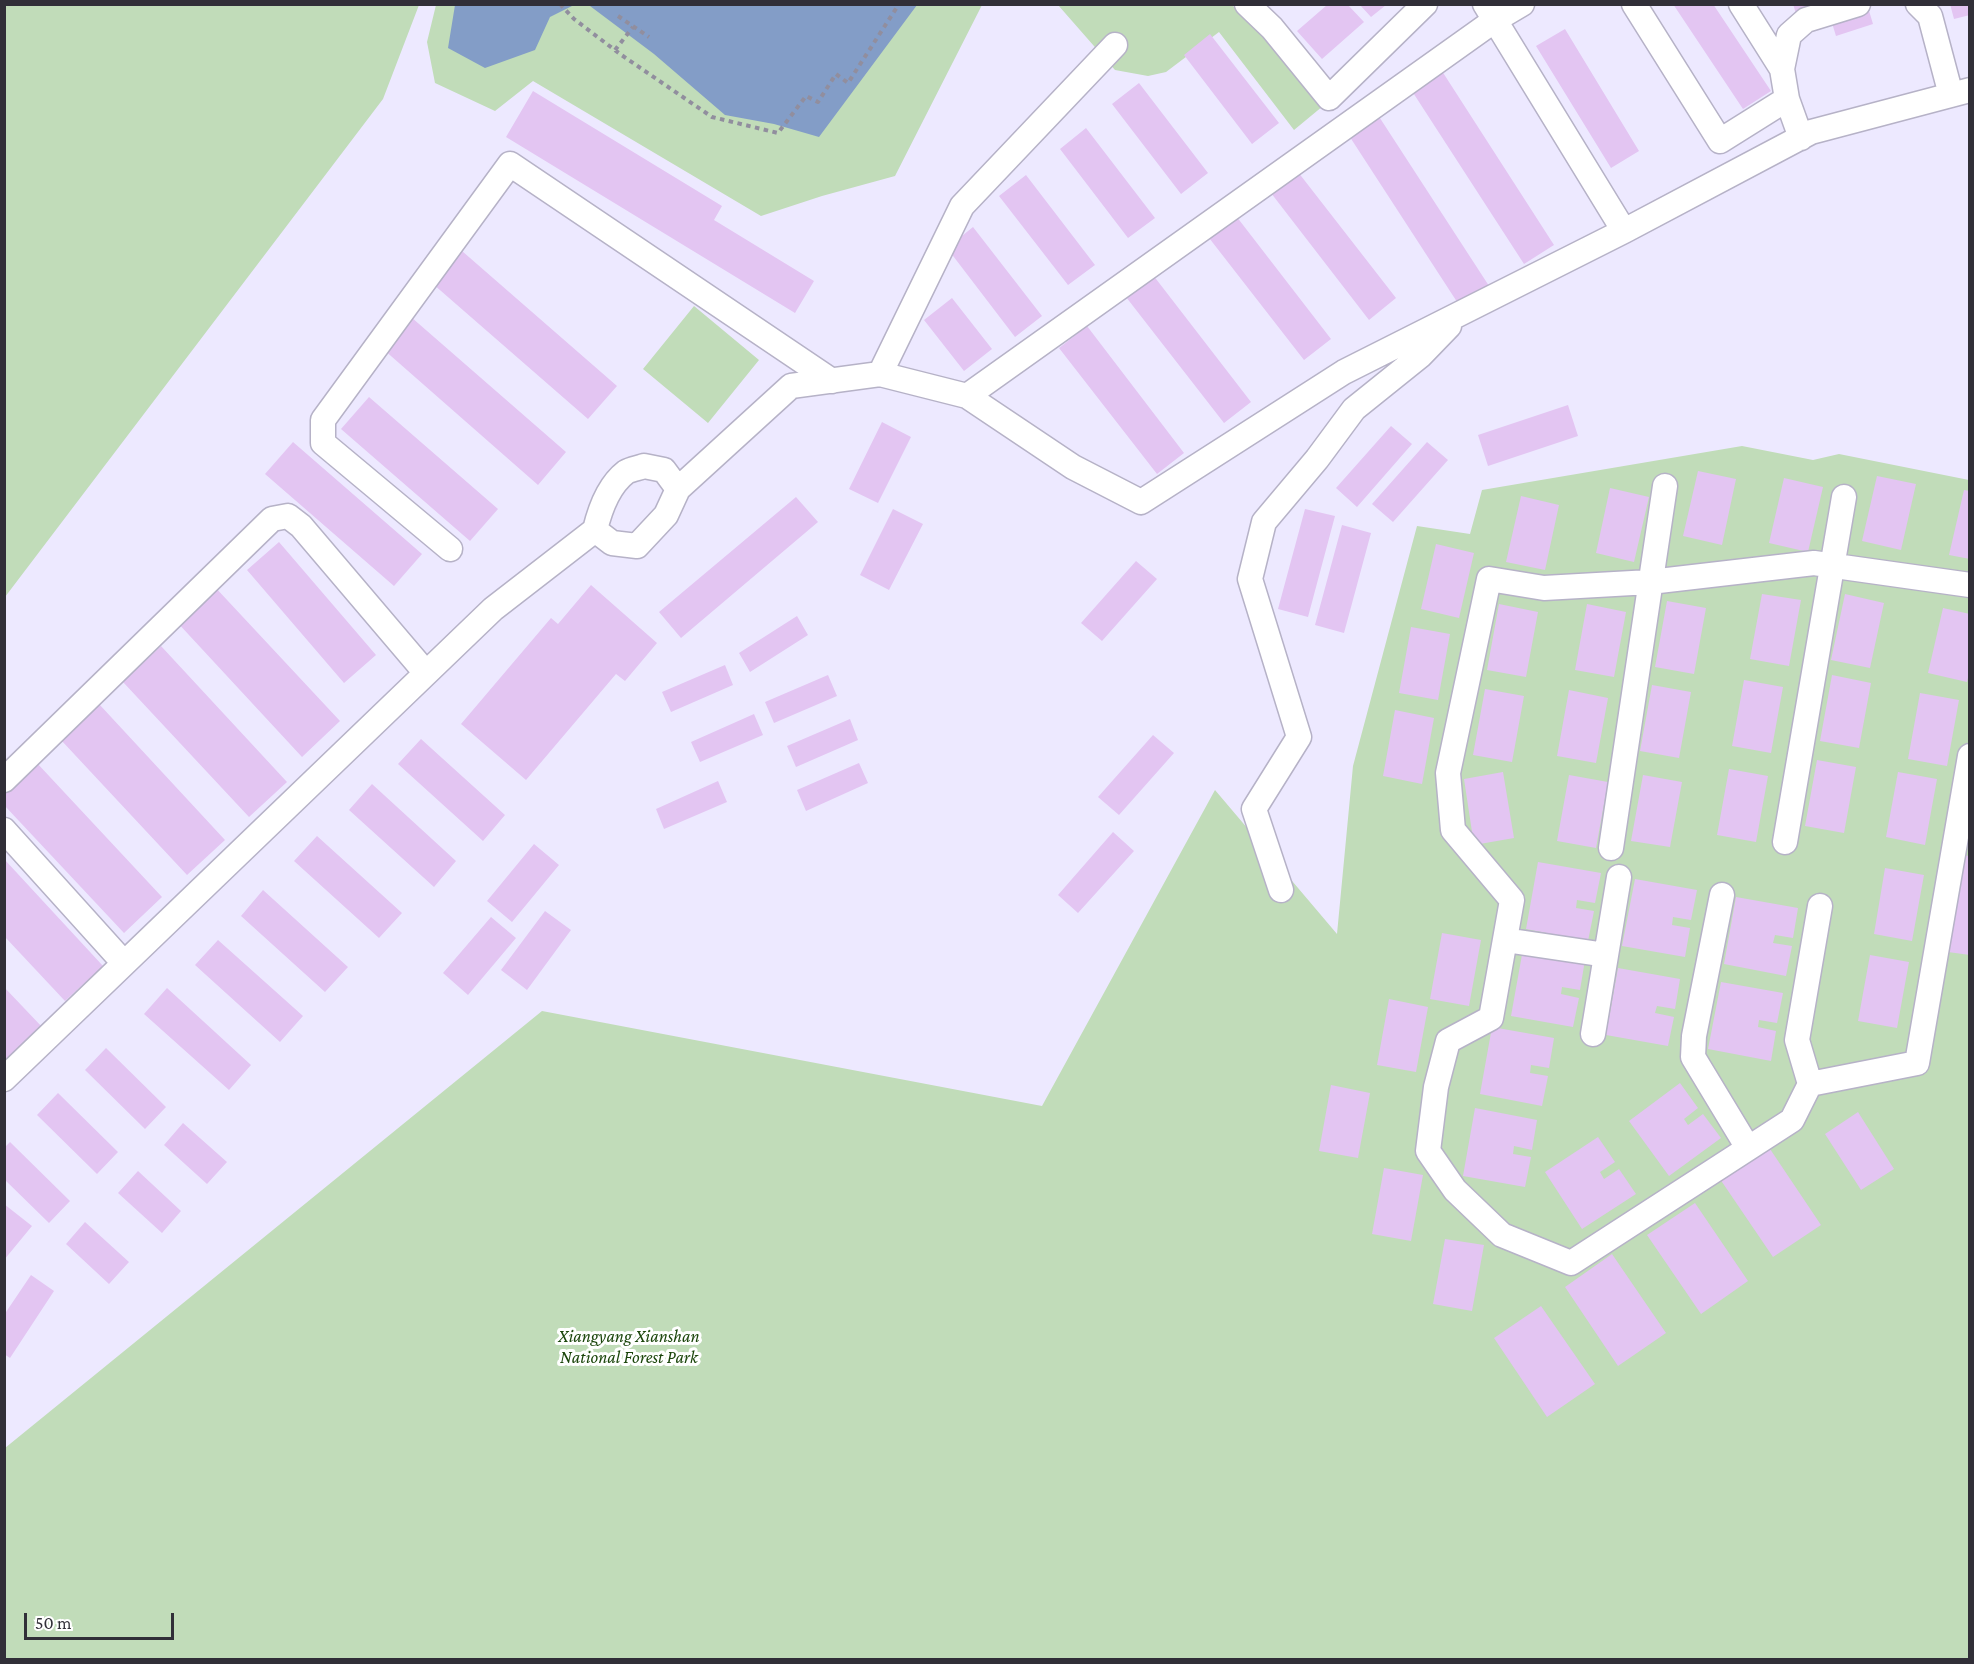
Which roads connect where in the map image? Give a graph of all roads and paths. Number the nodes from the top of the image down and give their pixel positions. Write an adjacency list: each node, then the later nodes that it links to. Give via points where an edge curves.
1 (560, 4): 15 (path)
2 (899, 4): 15 (path, via 848,83 836,75 818,102 806,96 778,133 712,117)
3 (1247, 4): 4 (street, via 1272,28 1329,98)
4 (1425, 4)
5 (1522, 4): 10 (street)
6 (1634, 4): 18 (street, via 1720,141)
7 (1741, 4): 16 (street)
8 (1858, 4): 16 (street, via 1806,20 1789,35)
9 (1917, 4): 17 (street, via 1930,16)
10 (1490, 12): 20 (street); 24 (street)
11 (618, 16): 12 (path)
12 (633, 27): 13 (path); 15 (path)
13 (649, 37)
14 (1115, 45): 22 (street, via 962,206)
15 (615, 50)
16 (1782, 69): 18 (street)
17 (1960, 93): 19 (street, via 1811,132)
18 (1787, 99): 19 (street)
19 (1801, 138): 20 (street)
20 (1624, 231): 21 (street)
21 (1463, 312): 24 (street, via 1344,372 1141,502 1073,466); 40 (street, via 1420,356 1354,409 1264,522 1251,579 1299,737 1254,809)
22 (880, 374): 23 (street); 24 (street)
23 (832, 381): 26 (street, via 791,386); 29 (street, via 510,164 323,420 323,443)
24 (967, 396)
25 (1665, 486): 31 (street)
26 (678, 489): 28 (street, via 666,515 637,546 612,543); 28 (street, via 664,470 644,466 627,471 600,511)
27 (1844, 497): 30 (street)
28 (596, 530): 33 (street, via 493,609)
29 (450, 549)
30 (1831, 566): 31 (street, via 1814,563); 32 (street); 37 (street)
31 (1650, 582): 38 (street); 43 (street, via 1544,588 1489,579 1448,773 1453,830 1512,900)
32 (1970, 585)
33 (426, 673): 35 (street, via 301,526 288,516 272,519); 45 (street)
34 (1970, 756): 48 (street, via 1917,1063)
35 (4, 780)
36 (4, 830): 45 (street)
37 (1785, 842)
38 (1611, 848)
39 (1619, 877): 44 (street)
40 (1281, 890)
41 (1722, 895): 49 (street, via 1694,1036 1694,1057)
42 (1820, 906): 48 (street, via 1797,1040)
43 (1505, 940): 44 (street); 49 (street, via 1491,1018 1448,1041 1436,1087 1428,1151 1455,1190 1502,1235 1571,1263)
44 (1606, 954): 46 (street)
45 (124, 963): 47 (street)
46 (1593, 1034)
47 (4, 1079)
48 (1810, 1084): 49 (street, via 1792,1120)
49 (1748, 1148)

